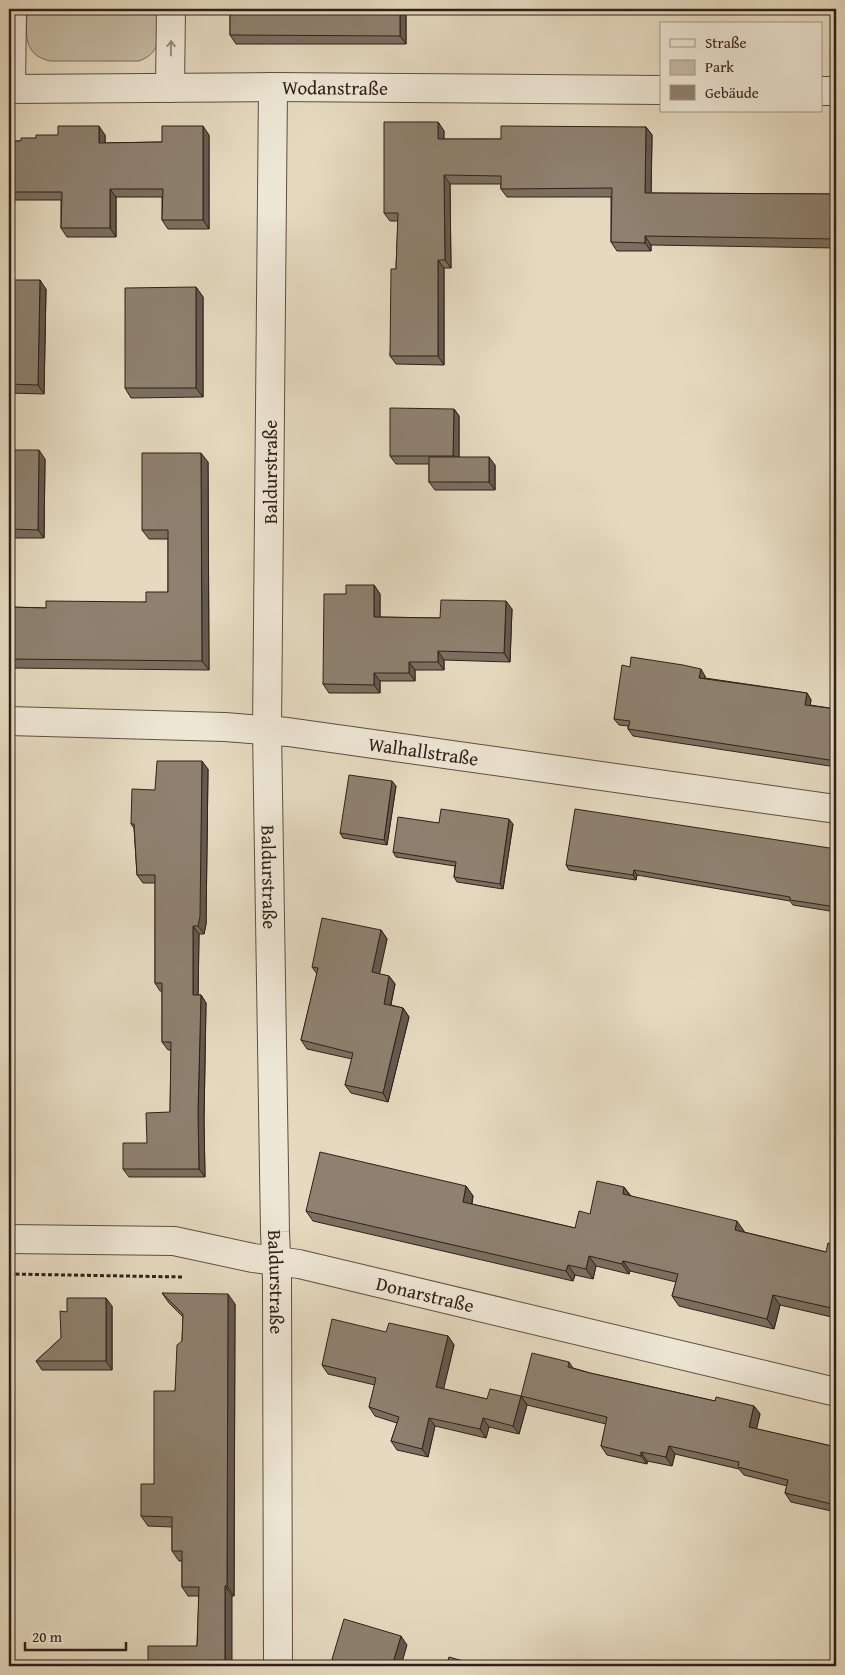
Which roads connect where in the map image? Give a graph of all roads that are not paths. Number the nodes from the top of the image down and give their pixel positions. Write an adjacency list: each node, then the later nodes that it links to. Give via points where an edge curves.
1 (12, 9): 5 (street)
2 (171, 9): 3 (street, one-way to 2)
3 (170, 88): 4 (street, Wodanstraße); 5 (street, Wodanstraße)
4 (273, 88): 6 (street, Wodanstraße); 10 (street, Baldurstraße)
5 (10, 89)
6 (660, 90)
7 (822, 91): 8 (street)
8 (836, 91)
9 (9, 721): 10 (street, Walhallstraße)
10 (268, 730): 11 (street, Walhallstraße); 13 (street, Baldurstraße)
11 (836, 810)
12 (9, 1239): 13 (street, Donarstraße, via 174,1241)
13 (275, 1260): 14 (street, Donarstraße, via 330,1270); 15 (street, Baldurstraße)
14 (836, 1392)
15 (278, 1666)

